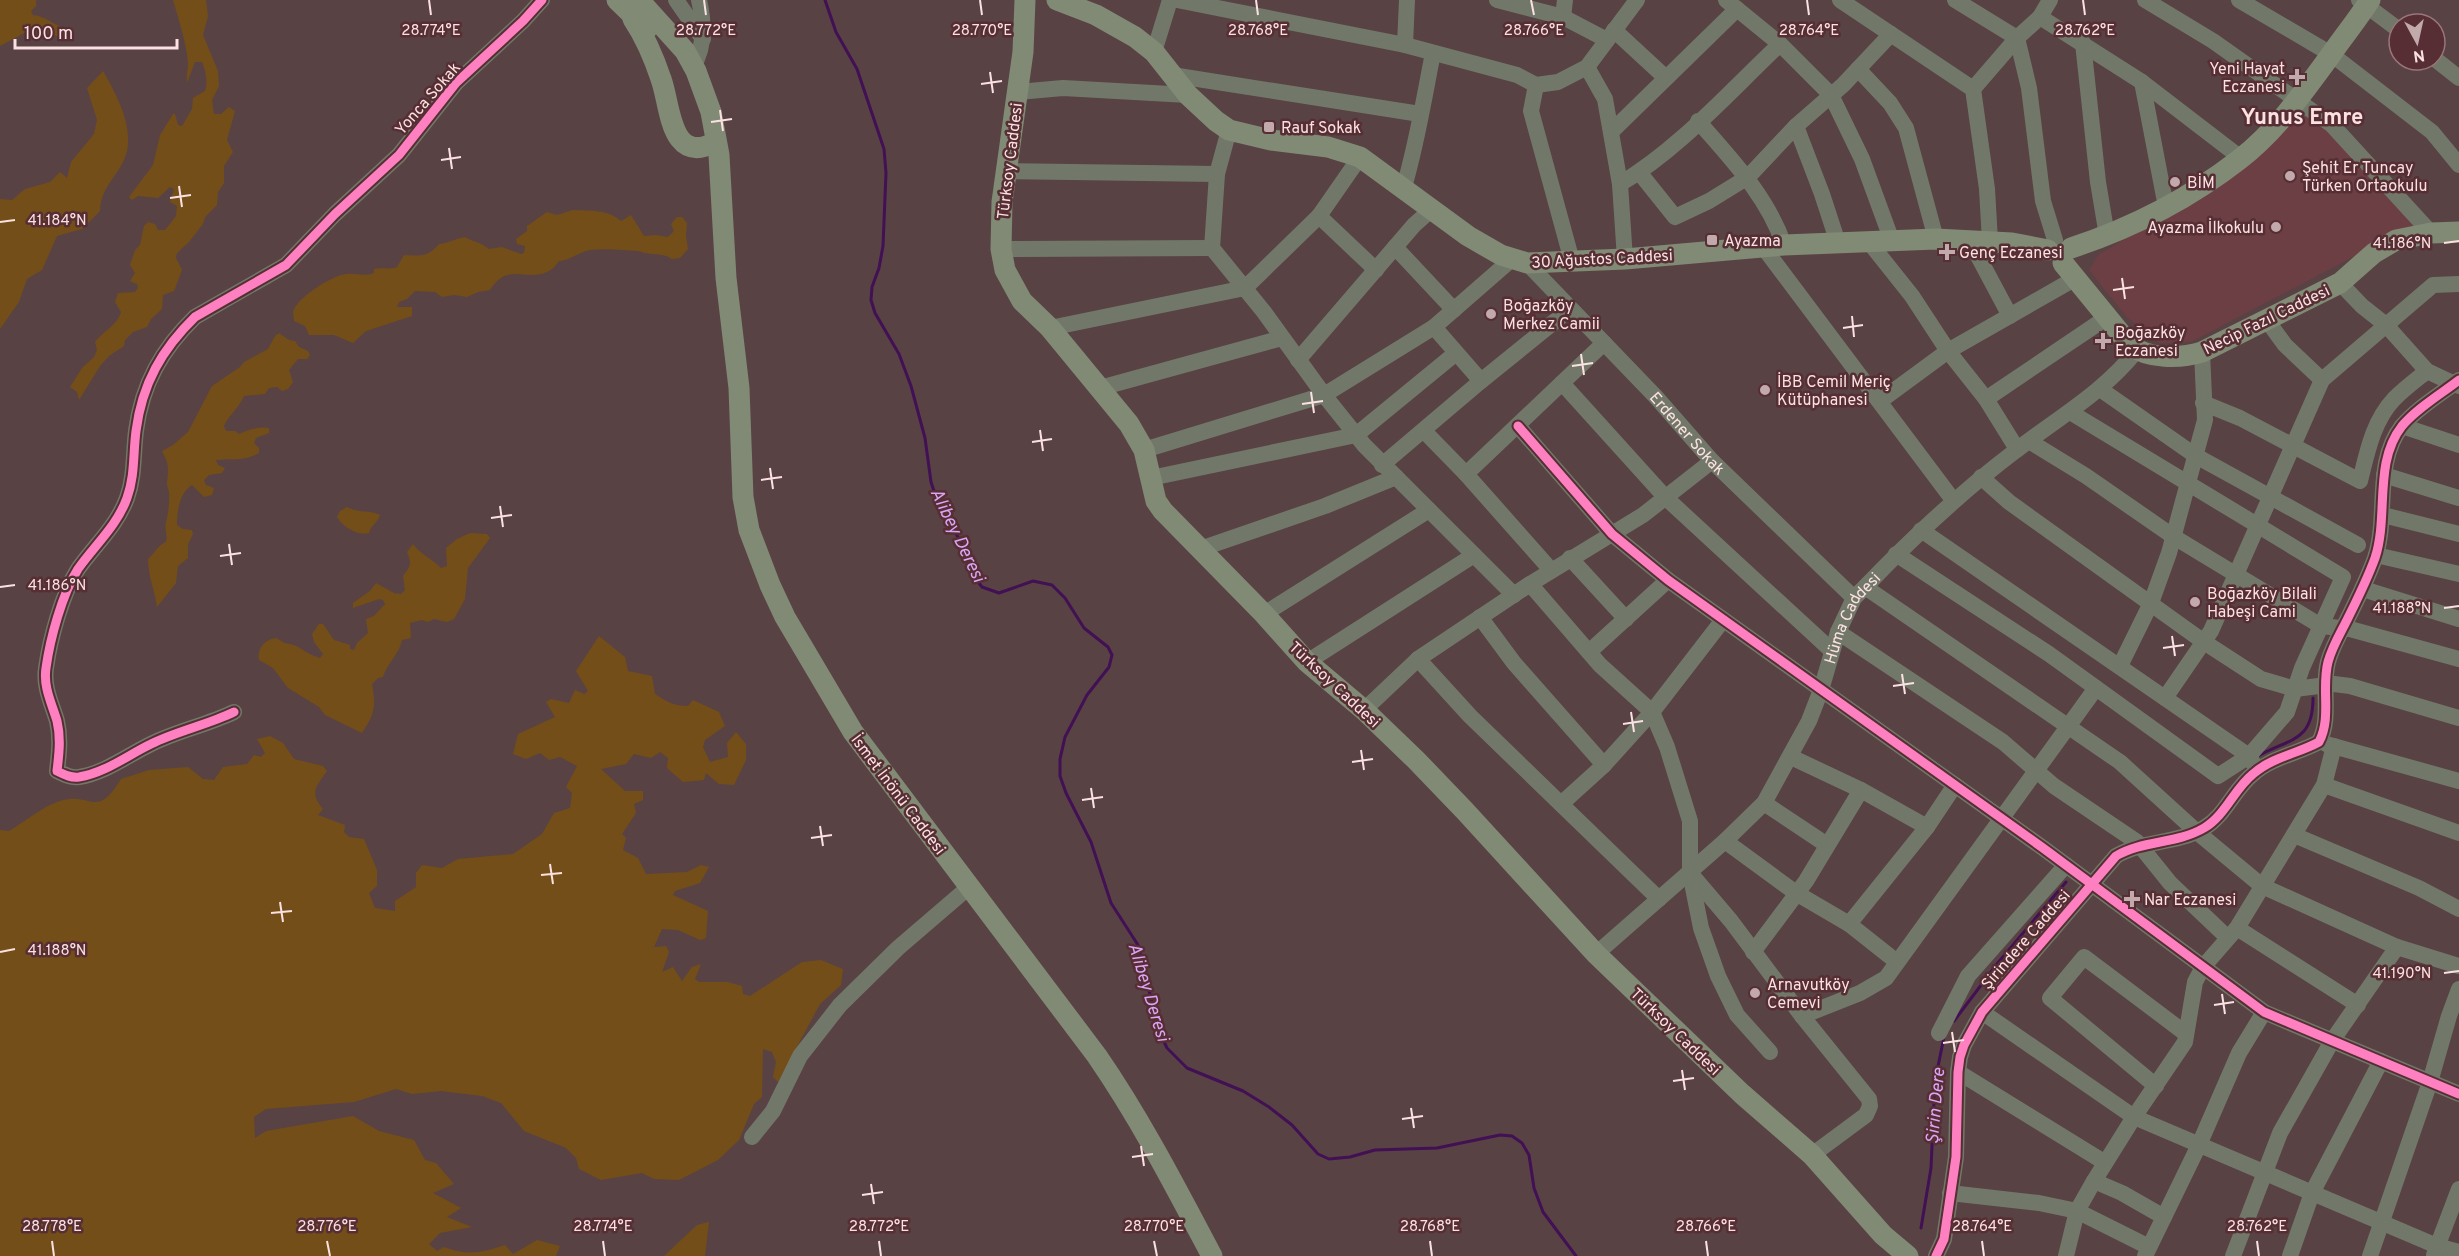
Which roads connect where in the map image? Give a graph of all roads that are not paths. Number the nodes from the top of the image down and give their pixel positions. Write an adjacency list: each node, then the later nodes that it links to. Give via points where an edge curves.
1 (542, 0): 176 (street, Yonca Sokak, via 456,83 399,155 334,214 286,265 195,317 173,338 140,403 134,471 127,499 116,521 68,586 46,669 45,683 60,746 57,771 78,777 96,773 153,742)
2 (676, 0): 26 (street)
3 (699, 0): 26 (street)
4 (1025, 0): 43 (main road, Türksoy Caddesi)
5 (1057, 0): 30 (main road, 30 Ağustos Caddesi, via 1117,26)
6 (1170, 0): 30 (street)
7 (1177, 0): 29 (street)
8 (1407, 0): 29 (street)
9 (1497, 0): 20 (street)
10 (1637, 0): 24 (street)
11 (1840, 0): 23 (street)
12 (1955, 0): 25 (street)
13 (2050, 0): 21 (street)
14 (2145, 0): 19 (street)
15 (2239, 0): 32 (street)
16 (2365, 2): 22 (street); 32 (main road, 30 Ağustos Caddesi)
17 (628, 3): 36 (main road, İsmet İnönü Caddesi); 52 (main road, via 656,64 675,133 696,148)
18 (1732, 5): 28 (street); 38 (street)
19 (2164, 5): 46 (street)
20 (1564, 8): 24 (street)
21 (2040, 17): 25 (street); 27 (street)
22 (2387, 20)
23 (1892, 34): 35 (street); 42 (street)
24 (1611, 35): 33 (street); 38 (street)
25 (2017, 38): 42 (street); 77 (street, via 2029,88 2043,201)
26 (703, 39): 36 (street)
27 (2083, 43): 40 (street); 67 (street)
28 (1780, 44): 45 (street); 48 (street)
29 (1405, 45): 31 (street)
30 (1154, 52): 37 (main road, 30 Ağustos Caddesi)
31 (1433, 53): 41 (street, via 1517,75); 47 (street)
32 (2331, 54): 46 (main road, 30 Ağustos Caddesi); 55 (street, via 2432,132)
33 (1587, 67): 41 (street, via 1558,82); 51 (street, via 1605,99)
34 (2447, 68): 39 (street)
35 (1858, 69): 45 (street); 68 (street, via 1890,103 1906,128)
36 (688, 72): 52 (main road, İsmet İnönü Caddesi, via 711,112)
37 (1172, 75): 44 (main road, 30 Ağustos Caddesi); 47 (street)
38 (1666, 78): 51 (street)
39 (2459, 78)
40 (2142, 82): 54 (street); 62 (street)
41 (1536, 85): 80 (street, via 1531,111)
42 (1973, 89): 69 (street, via 1987,189)
43 (1018, 92): 44 (street, via 1062,88); 56 (main road, Türksoy Caddesi)
44 (1188, 95): 50 (main road, 30 Ağustos Caddesi)
45 (1831, 95): 49 (street); 71 (street, via 1862,159)
46 (2298, 99): 54 (main road, 30 Ağustos Caddesi); 66 (street, via 2332,125)
47 (1420, 114): 61 (street, via 1416,148)
48 (1698, 121): 57 (street); 59 (street)
49 (1796, 126): 59 (street); 72 (street)
50 (1229, 130): 53 (main road, 30 Ağustos Caddesi, via 1328,147); 58 (street)
51 (1611, 132): 60 (street)
52 (711, 145): 203 (main road, İsmet İnönü Caddesi, via 725,239 739,388 742,497 756,552 785,617 853,732)
53 (1360, 157): 61 (main road, 30 Ağustos Caddesi); 64 (street)
54 (2241, 158): 62 (main road, 30 Ağustos Caddesi)
55 (2459, 165)
56 (1006, 171): 58 (street); 76 (main road, Türksoy Caddesi)
57 (1639, 172): 59 (street, via 1675,218); 60 (street)
58 (1217, 174): 75 (street)
59 (1748, 177): 74 (street, via 1777,224)
60 (1620, 184): 78 (street)
61 (1404, 187): 63 (main road, 30 Ağustos Caddesi)
62 (2166, 207): 67 (main road, 30 Ağustos Caddesi)
63 (1432, 209): 73 (street); 79 (main road, 30 Ağustos Caddesi, via 1483,245)
64 (1319, 216): 81 (street); 84 (street)
65 (2459, 232): 66 (main road, Necip Fazıl Caddesi)
66 (2431, 233): 82 (main road, Necip Fazıl Caddesi, via 2385,245)
67 (2106, 236): 77 (main road, 30 Ağustos Caddesi)
68 (1936, 239): 69 (main road, 30 Ağustos Caddesi); 71 (main road, 30 Ağustos Caddesi)
69 (1980, 241): 77 (main road, 30 Ağustos Caddesi); 87 (street)
70 (1869, 242): 71 (main road, 30 Ağustos Caddesi); 72 (main road, 30 Ağustos Caddesi); 95 (street, via 1912,296)
71 (1892, 242)
72 (1838, 243): 74 (main road, 30 Ağustos Caddesi)
73 (1395, 247): 81 (street); 86 (street)
74 (1774, 247): 78 (main road, 30 Ağustos Caddesi); 109 (street)
75 (1212, 248): 76 (street); 84 (street)
76 (1001, 249): 92 (main road, Türksoy Caddesi, via 1011,284 1022,301)
77 (2062, 256): 87 (street); 88 (main road)
78 (1624, 259): 80 (main road, 30 Ağustos Caddesi)
79 (1519, 261): 80 (main road, 30 Ağustos Caddesi); 85 (street, Erdener Sokak); 86 (street)
80 (1572, 261)
81 (1376, 270): 99 (street)
82 (2340, 283): 89 (main road, Necip Fazıl Caddesi); 90 (street)
83 (2459, 284): 90 (street, via 2433,285)
84 (1245, 288): 92 (street); 93 (street)
85 (1570, 309): 94 (street, Erdener Sokak); 102 (street)
86 (1454, 310): 91 (street)
87 (2010, 316): 95 (street)
88 (2106, 318): 96 (main road); 108 (street)
89 (2266, 319): 97 (main road, Necip Fazıl Caddesi); 101 (street, via 2285,345)
90 (2386, 325): 100 (street); 101 (street)
91 (1434, 327): 98 (street); 107 (street)
92 (1050, 328): 105 (main road, Türksoy Caddesi)
93 (1282, 338): 99 (street); 105 (street)
94 (1604, 343): 103 (street); 121 (street, Erdener Sokak)
95 (1948, 351): 108 (street); 109 (street)
96 (2137, 351): 97 (main road, Necip Fazıl Caddesi, via 2180,357); 106 (street, Hüma Caddesi)
97 (2202, 352): 110 (street)
98 (1456, 353): 102 (street); 115 (street)
99 (1298, 360): 107 (street)
100 (2427, 371): 104 (street); 117 (street, via 2387,408 2372,438 2360,481)
101 (2322, 380): 117 (street)
102 (1481, 381): 114 (street)
103 (1562, 383): 112 (street); 130 (street)
104 (2457, 383): 113 (street)
105 (1100, 388): 119 (main road, Türksoy Caddesi)
106 (2100, 389): 111 (street, Hüma Caddesi); 120 (street)
107 (1324, 395): 115 (street); 119 (street)
108 (1986, 399): 116 (street)
109 (1880, 401): 132 (street)
110 (2203, 403): 117 (street); 120 (street, via 2205,420)
111 (2070, 412): 116 (street, Hüma Caddesi); 128 (street)
112 (1518, 426): 123 (street); 137 (street)
113 (2402, 426): 118 (street); 124 (street, via 2391,447)
114 (1424, 431): 122 (street); 123 (street)
115 (1356, 435): 122 (street); 127 (street)
116 (2023, 445): 126 (street, Hüma Caddesi); 139 (street, via 2086,477)
117 (2293, 445): 129 (street)
118 (2459, 445)
119 (1144, 450): 127 (main road, Türksoy Caddesi)
120 (2196, 456): 128 (street); 129 (street)
121 (1712, 461): 130 (street); 152 (street, Erdener Sokak)
122 (1382, 465): 125 (street)
123 (1466, 474): 146 (street)
124 (2384, 475): 131 (street); 134 (street)
125 (1396, 477): 133 (street); 141 (street)
126 (1981, 477): 132 (street, Hüma Caddesi); 154 (street, via 2009,502)
127 (1151, 478): 141 (main road, Türksoy Caddesi, via 1156,501)
128 (2188, 483): 135 (street); 139 (street)
129 (2271, 496): 135 (street); 140 (street)
130 (1666, 498): 137 (street); 164 (street)
131 (2459, 498)
132 (1953, 500): 136 (street, Hüma Caddesi)
133 (1429, 510): 143 (street); 155 (street)
134 (2383, 515): 138 (street); 144 (street)
135 (2259, 524): 147 (street); 160 (street, via 2343,577)
136 (1921, 530): 142 (street, Hüma Caddesi); 169 (street)
137 (1612, 534): 145 (street); 149 (street)
138 (2459, 534)
139 (2174, 537): 147 (street); 154 (street)
140 (2358, 545)
141 (1200, 549): 155 (main road, Türksoy Caddesi)
142 (1896, 554): 152 (street, Hüma Caddesi); 171 (street)
143 (1474, 555): 153 (street); 168 (street)
144 (2376, 555): 148 (street); 151 (street)
145 (1570, 558): 146 (street); 157 (street)
146 (1551, 570): 150 (street)
147 (2236, 574): 160 (street); 163 (street)
148 (2459, 574)
149 (1668, 580): 157 (street); 159 (street)
150 (1530, 584): 153 (street); 165 (street)
151 (2363, 589): 158 (street); 161 (street)
152 (1860, 592): 162 (street, Hüma Caddesi); 179 (street, Erdener Sokak)
153 (1514, 595): 156 (street)
154 (2151, 603): 163 (street); 169 (street)
155 (1264, 614): 168 (main road, Türksoy Caddesi)
156 (1480, 617): 166 (street); 183 (street, via 1514,663)
157 (1626, 619): 165 (street)
158 (2459, 619)
159 (1723, 620): 173 (street); 177 (street)
160 (2321, 626): 161 (street); 172 (street)
161 (2343, 628): 167 (street); 170 (street, via 2328,661)
162 (1838, 632): 164 (street, Hüma Caddesi); 184 (street, via 2003,742)
163 (2204, 642): 172 (street, via 2260,679); 174 (street)
164 (1831, 650): 173 (street, Hüma Caddesi)
165 (1589, 652): 177 (street)
166 (1418, 659): 175 (street); 190 (street, via 1470,716)
167 (2459, 659)
168 (1306, 662): 175 (main road, Türksoy Caddesi)
169 (2120, 666): 174 (street)
170 (2325, 685): 172 (street); 178 (street, via 2350,686); 180 (street)
171 (2096, 688): 179 (street); 182 (street, via 2218,776)
172 (2295, 689): 182 (street, via 2288,712)
173 (1821, 690): 181 (street, Hüma Caddesi); 186 (street)
174 (2165, 698): 182 (street)
175 (1364, 710): 211 (main road, Türksoy Caddesi, via 1465,811)
176 (234, 712)
177 (1652, 712): 183 (street); 200 (street, via 1690,821)
178 (2459, 718)
179 (2068, 726): 184 (street); 193 (street, Erdener Sokak, via 2120,762)
180 (2326, 744): 182 (street, Şirindere Caddesi); 185 (street); 187 (street)
181 (1791, 757): 188 (street); 189 (street, Hüma Caddesi)
182 (2253, 763): 193 (street, Şirindere Caddesi, via 2245,781 2215,820)
183 (1604, 765): 190 (street)
184 (2036, 771): 191 (street); 198 (street)
185 (2459, 781)
186 (1955, 785): 191 (street); 192 (street)
187 (2324, 785): 194 (street); 195 (street)
188 (1861, 789): 192 (street); 197 (street)
189 (1764, 803): 196 (street, Hüma Caddesi); 197 (street)
190 (1562, 804): 205 (street)
191 (2002, 819): 199 (street); 212 (street)
192 (1927, 828): 207 (street)
193 (2197, 832): 198 (street, Şirindere Caddesi); 202 (street, Erdener Sokak)
194 (2459, 833)
195 (2294, 835): 202 (street); 206 (street)
196 (1725, 841): 200 (street, Hüma Caddesi); 204 (street)
197 (1827, 845): 204 (street)
198 (2141, 847): 201 (street, Şirindere Caddesi, via 2116,856); 208 (street, via 2170,883)
199 (2066, 865): 201 (street); 221 (street, via 1968,976)
200 (1690, 873): 205 (street, Hüma Caddesi); 210 (street); 224 (street, via 1701,928 1718,976 1737,1015)
201 (2092, 885): 214 (street); 217 (street, Şirindere Caddesi)
202 (2262, 886): 208 (street); 209 (street, Erdener Sokak)
203 (969, 887): 231 (street, via 840,1005 800,1056 773,1111); 246 (main road, İsmet İnönü Caddesi, via 1120,1090)
204 (1796, 893): 207 (street); 210 (street)
205 (1659, 899): 211 (street, Hüma Caddesi)
206 (2459, 909)
207 (1849, 924): 212 (street)
208 (2232, 933): 214 (street); 216 (street)
209 (2397, 947): 213 (street, Erdener Sokak); 216 (street)
210 (1753, 952): 219 (street)
211 (1596, 954): 233 (main road, Türksoy Caddesi, via 1716,1070)
212 (1897, 962): 219 (street, via 1886,978 1860,993)
213 (2459, 966)
214 (2204, 967): 218 (street); 222 (street, via 2195,982)
215 (2459, 989): 220 (street)
216 (2358, 1005): 223 (street)
217 (1982, 1012): 226 (street, Şirindere Caddesi, via 1962,1051); 230 (street)
218 (2264, 1012): 223 (street); 232 (street, via 2239,1053)
219 (1802, 1016): 233 (street, via 1869,1103 1866,1115)
220 (2454, 1018): 227 (street)
221 (1939, 1033)
222 (2185, 1033): 228 (street, via 2185,1042); 228 (street, via 2084,957 2050,998)
223 (2332, 1041): 225 (street); 235 (street, via 2280,1133)
224 (1770, 1052)
225 (2381, 1061): 227 (street); 239 (street)
226 (1958, 1072): 234 (street); 238 (street, Şirindere Caddesi, via 1956,1157)
227 (2430, 1082): 229 (street); 242 (street)
228 (2156, 1086): 230 (street)
229 (2459, 1094)
230 (2134, 1117): 232 (street); 234 (street)
231 (752, 1137)
232 (2199, 1145): 235 (street); 241 (street)
233 (1812, 1155): 247 (main road, Türksoy Caddesi, via 1883,1235)
234 (2104, 1162): 236 (street)
235 (2264, 1173): 239 (street); 250 (street)
236 (2094, 1181): 240 (street); 241 (street)
237 (2459, 1189): 243 (street)
238 (1950, 1193): 240 (street); 248 (street, Şirindere Caddesi, via 1944,1239)
239 (2312, 1193): 242 (street); 251 (street)
240 (2077, 1211): 244 (street); 249 (street)
241 (2164, 1217): 244 (street)
242 (2383, 1221): 243 (street); 252 (street)
243 (2435, 1251): 245 (street)
244 (2147, 1252)
245 (2459, 1252)
246 (1212, 1256)
247 (1908, 1256)
248 (1936, 1256)
249 (2066, 1256)
250 (2233, 1256)
251 (2290, 1256)
252 (2370, 1256)

